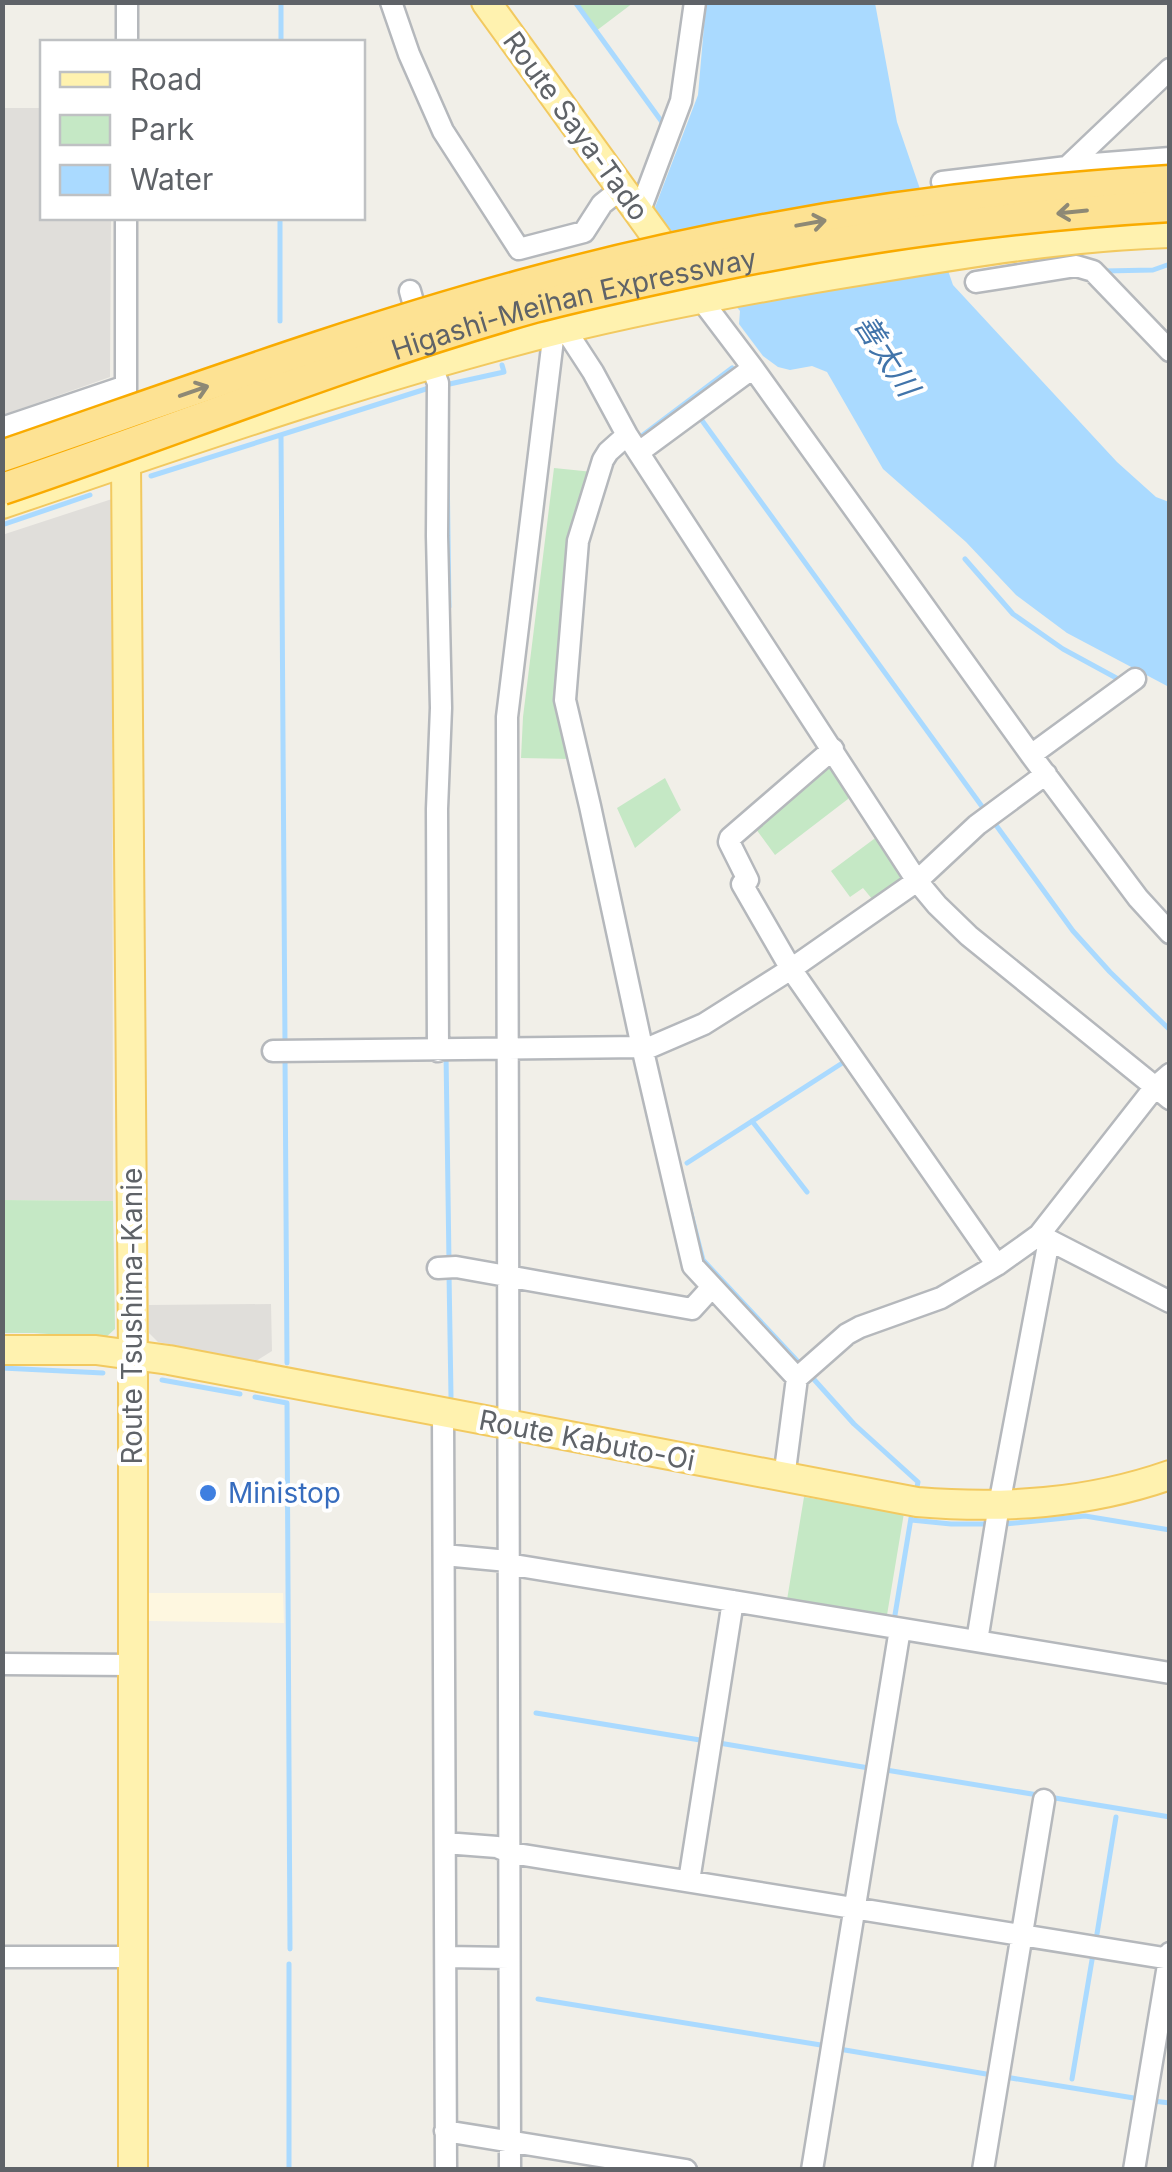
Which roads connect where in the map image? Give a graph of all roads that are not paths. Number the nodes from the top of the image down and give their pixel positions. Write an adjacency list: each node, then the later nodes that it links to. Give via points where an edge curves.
1 (127, 2): 5 (street)
2 (390, 2): 11 (street, via 443,130 519,249 584,232)
3 (486, 2): 11 (main road, Route Saya-Tado)
4 (695, 2): 13 (street, via 682,100)
5 (127, 40)
6 (1170, 69): 8 (street)
7 (1170, 158): 8 (street)
8 (1068, 166): 10 (street)
9 (1170, 181): 26 (highway, Higashi-Meihan Expressway, one-way to 9, bridge, via 399,322 644,255 904,206)
10 (942, 182)
11 (621, 188): 13 (main road, Route Saya-Tado)
12 (1170, 206): 28 (highway, Higashi-Meihan Expressway, one-way to 28, bridge, via 908,231 613,288 408,345)
13 (638, 213): 18 (main road, Route Saya-Tado)
14 (126, 220): 23 (street)
15 (1170, 233): 18 (main road, via 963,254)
16 (976, 282): 20 (street, via 1076,266 1093,271)
17 (410, 291): 21 (street)
18 (713, 295): 19 (main road); 22 (street)
19 (559, 330): 21 (main road); 25 (street, via 593,372); 38 (street, via 506,717)
20 (1170, 350)
21 (430, 365): 27 (main road); 39 (street, via 438,383 437,809)
22 (753, 368): 25 (street); 32 (street)
23 (126, 386): 24 (street); 27 (street)
24 (2, 428)
25 (633, 444): 31 (street); 37 (street, via 603,460 578,541 565,700)
26 (2, 456)
27 (126, 462): 29 (main road); 49 (main road, Route Tsushima-Kanie)
28 (2, 489)
29 (2, 504)
30 (1134, 679): 32 (street)
31 (833, 749): 34 (street); 36 (street, via 729,842 748,880 742,884)
32 (1031, 756): 33 (street)
33 (1046, 774): 34 (street); 35 (street)
34 (917, 881): 36 (street); 41 (street, via 969,936)
35 (1170, 933)
36 (791, 969): 37 (street, via 704,1024); 43 (street)
37 (648, 1047): 38 (street); 46 (street, via 693,1266)
38 (507, 1049): 39 (street); 45 (street)
39 (447, 1050): 40 (street)
40 (279, 1051)
41 (1165, 1087): 42 (street)
42 (1044, 1237): 43 (street); 47 (street); 55 (street)
43 (997, 1265): 50 (street, via 940,1298 860,1327)
44 (447, 1267): 45 (street)
45 (506, 1276): 46 (street, via 692,1309); 52 (street)
46 (712, 1286): 50 (street)
47 (1170, 1302)
48 (2, 1350): 49 (main road, Route Kabuto-Oi)
49 (133, 1354): 51 (main road, Route Kabuto-Oi); 62 (main road, Route Tsushima-Kanie)
50 (803, 1373): 54 (street)
51 (444, 1412): 52 (main road, Route Kabuto-Oi); 56 (street)
52 (507, 1424): 54 (main road, Route Kabuto-Oi); 57 (street)
53 (1170, 1475): 55 (main road, Route Kabuto-Oi, via 1072,1501)
54 (784, 1478): 55 (main road, Route Kabuto-Oi, via 917,1502)
55 (999, 1505): 60 (street)
56 (450, 1556): 57 (street); 65 (street)
57 (508, 1562): 58 (street); 66 (street)
58 (733, 1602): 59 (street); 67 (street)
59 (900, 1629): 60 (street); 68 (street)
60 (976, 1641): 63 (street)
61 (2, 1664): 62 (street)
62 (132, 1665): 71 (main road, Route Tsushima-Kanie)
63 (1170, 1673)
64 (1044, 1800): 69 (street)
65 (451, 1843): 66 (street); 72 (street)
66 (511, 1853): 67 (street); 74 (street)
67 (689, 1881): 68 (street)
68 (855, 1909): 69 (street); 81 (street)
69 (1022, 1936): 73 (street); 82 (street)
70 (2, 1957): 71 (street)
71 (134, 1957): 77 (main road, Route Tsushima-Kanie)
72 (452, 1957): 74 (street); 75 (street)
73 (1169, 1957): 83 (street)
74 (509, 1958): 76 (street)
75 (451, 2131): 76 (street); 78 (street)
76 (510, 2141): 79 (street); 80 (street)
77 (133, 2170)
78 (446, 2170)
79 (510, 2170)
80 (686, 2170)
81 (812, 2170)
82 (983, 2170)
83 (1134, 2170)

